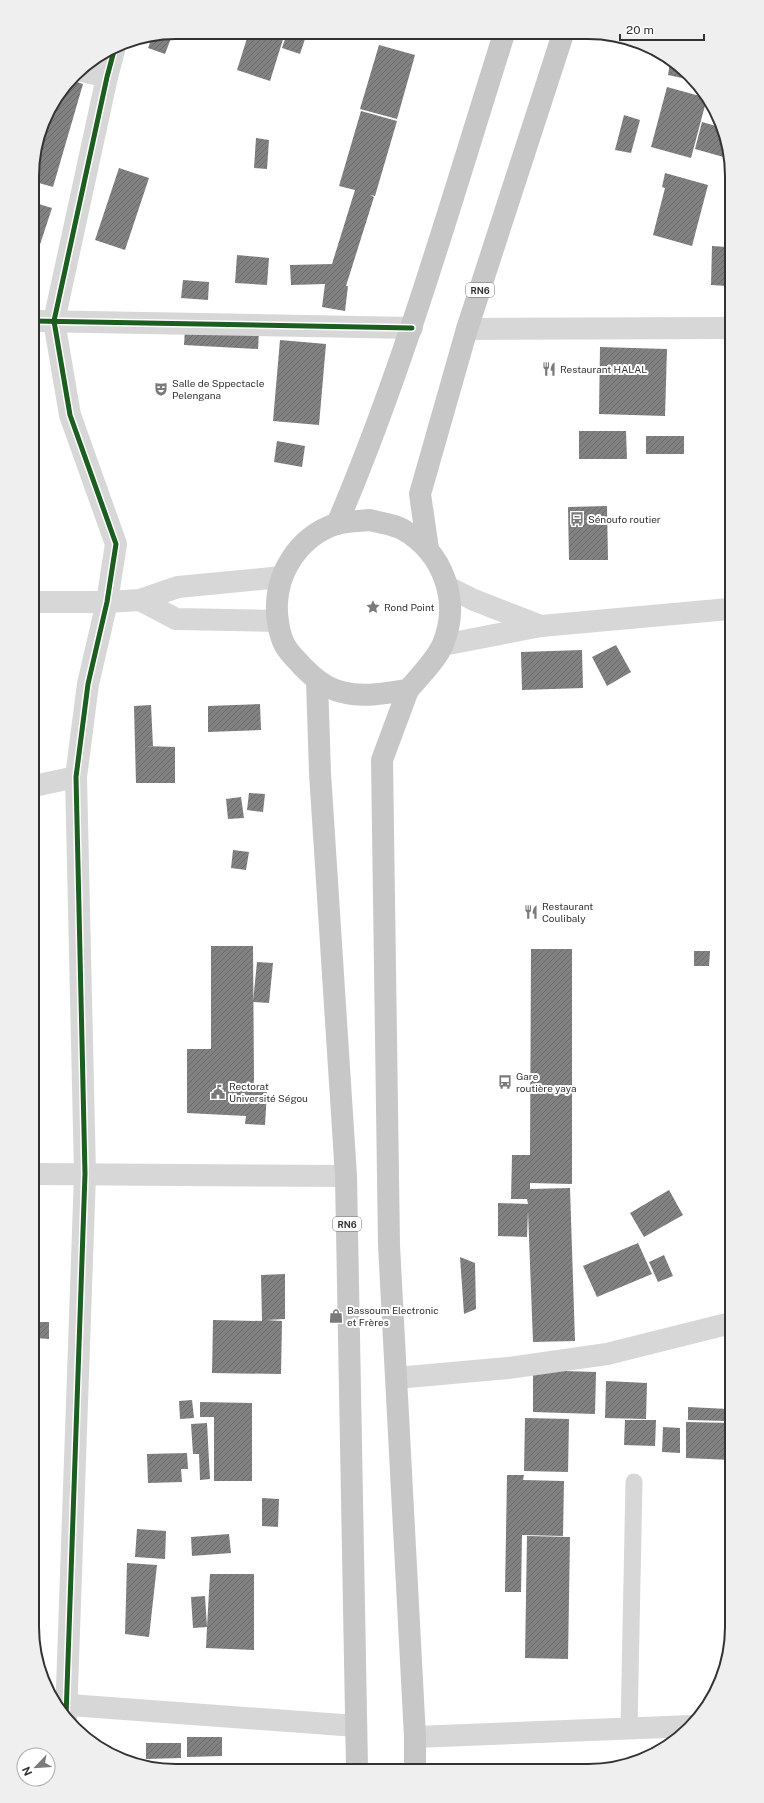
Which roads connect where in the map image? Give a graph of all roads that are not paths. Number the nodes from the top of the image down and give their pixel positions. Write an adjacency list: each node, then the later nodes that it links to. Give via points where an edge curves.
1 (502, 39): 7 (highway)
2 (561, 39): 9 (highway, RN6)
3 (113, 54): 5 (street)
4 (87, 72): 5 (street)
5 (107, 77): 6 (street)
6 (43, 321): 7 (street); 16 (street, via 70,415 116,544)
7 (412, 328): 10 (highway)
8 (725, 328): 9 (street)
9 (468, 329): 11 (highway, RN6, via 420,494)
10 (337, 524): 11 (highway, via 370,520 401,529); 12 (highway, via 313,535 294,554)
11 (428, 549): 13 (highway, via 444,573)
12 (282, 577): 14 (street, via 178,587); 18 (highway, via 276,599)
13 (448, 587): 19 (street); 20 (highway, via 450,616)
14 (140, 600): 16 (street); 18 (street, via 176,619)
15 (39, 602): 16 (street)
16 (107, 602): 23 (street, via 88,684)
17 (725, 609): 19 (street)
18 (277, 621): 21 (highway, via 288,650)
19 (541, 626): 20 (street)
20 (443, 645): 22 (highway)
21 (317, 681): 22 (highway, via 342,692 369,695); 27 (highway, RN6, via 320,773)
22 (408, 690): 29 (highway, via 382,760 389,1245)
23 (76, 777): 24 (street); 26 (street)
24 (39, 785)
25 (39, 1174): 26 (street)
26 (85, 1174): 27 (street); 31 (street)
27 (346, 1176): 33 (highway, RN6)
28 (725, 1324): 29 (street, via 606,1354 508,1368)
29 (396, 1378): 36 (highway)
30 (634, 1482): 35 (lane)
31 (63, 1704)
32 (66, 1709): 33 (street)
33 (356, 1726): 37 (highway, RN6)
34 (682, 1726): 35 (street)
35 (629, 1728): 36 (street)
36 (415, 1737): 38 (highway)
37 (357, 1764)
38 (415, 1764)

